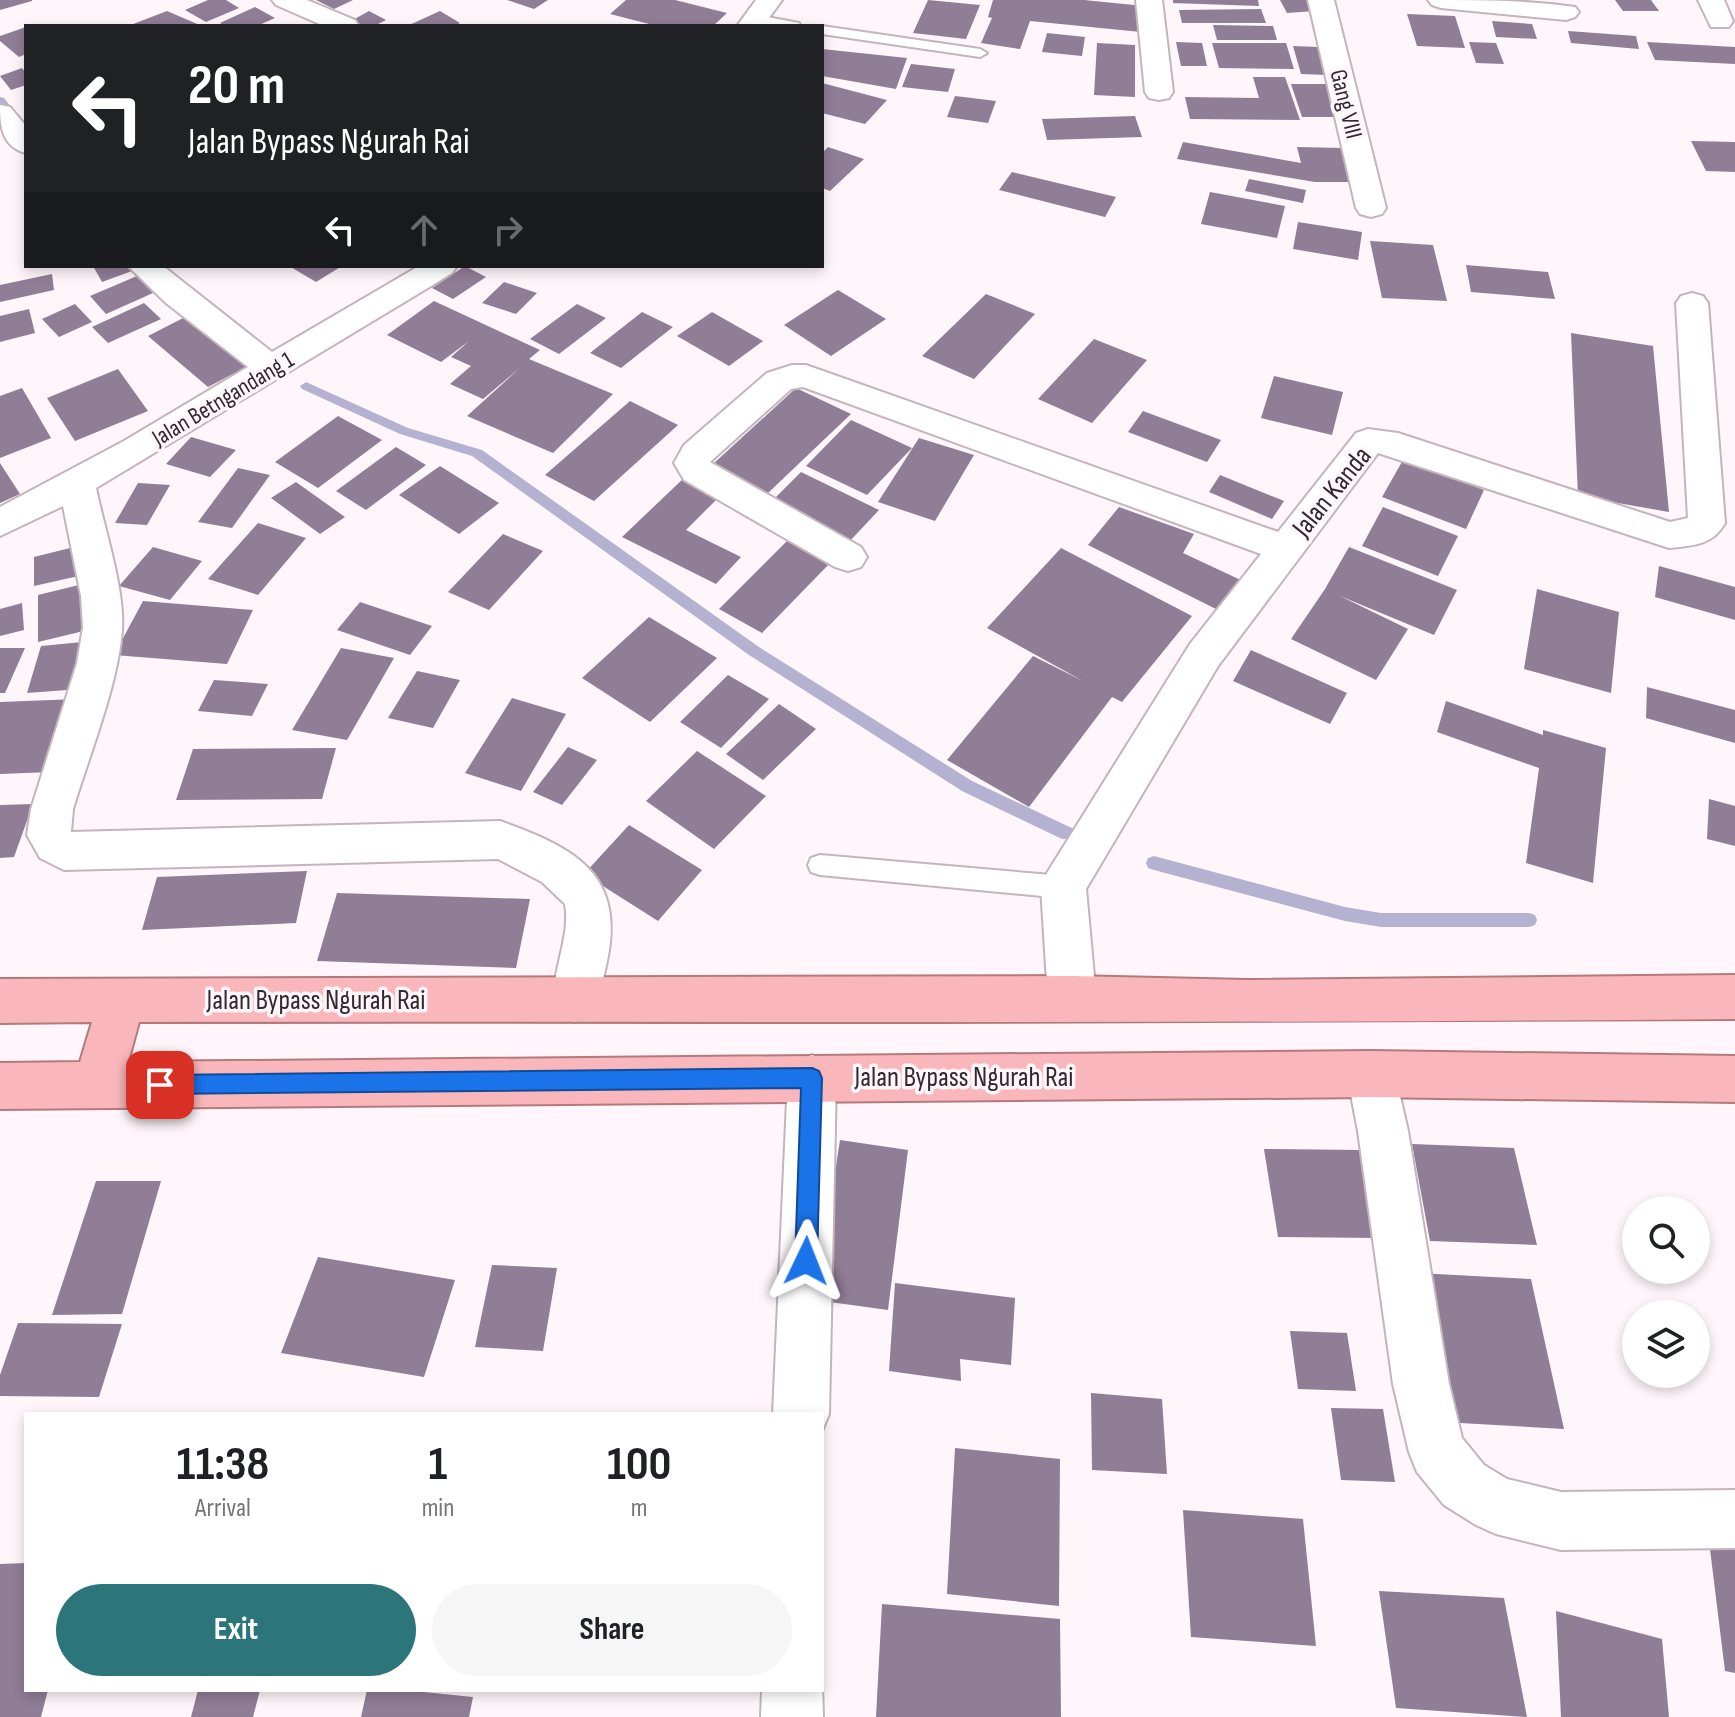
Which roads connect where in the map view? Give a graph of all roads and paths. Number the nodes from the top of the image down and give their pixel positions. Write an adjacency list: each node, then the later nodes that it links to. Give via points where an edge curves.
1 (285, 0): 8 (street)
2 (735, 0): 7 (street)
3 (1149, 0): 12 (street)
4 (1321, 0): 15 (street, Gang VIII)
5 (1441, 0): 6 (street)
6 (1566, 12)
7 (760, 13): 9 (lane)
8 (341, 24)
9 (789, 24)
10 (824, 30): 11 (lane)
11 (980, 53)
12 (1159, 92)
13 (0, 113): 14 (street)
14 (24, 142)
15 (1371, 208)
16 (146, 268): 19 (street)
17 (438, 268): 19 (street, Jalan Betngandang 1)
18 (1692, 303): 22 (street, Jalan Kanda, via 1707,523 1693,533 1669,535 1386,441 1368,441)
19 (271, 368): 20 (street, Jalan Betngandang 1)
20 (77, 485): 21 (street, Jalan Betngandang 1); 29 (street, via 103,627 52,809 49,835 55,845 64,851 500,840 540,856 585,896 590,919)
21 (0, 523)
22 (1286, 549): 23 (street, via 806,376 792,376 779,381 692,463 697,471); 25 (street, Jalan Kanda, via 1204,655)
23 (848, 557)
24 (820, 865): 25 (lane)
25 (1063, 887): 27 (street)
26 (1735, 997): 27 (highway, Jalan Bypass Ngurah Rai, via 1247,1002)
27 (1072, 998): 29 (highway, Jalan Bypass Ngurah Rai)
28 (122, 1000): 29 (highway, Jalan Bypass Ngurah Rai); 30 (highway, Jalan Bypass Ngurah Rai); 34 (highway)
29 (575, 1000)
30 (0, 1001)
31 (1371, 1074): 32 (highway, Jalan Bypass Ngurah Rai); 33 (highway, Jalan Bypass Ngurah Rai); 37 (street, via 1421,1384 1437,1452 1464,1485 1496,1505 1561,1521)
32 (812, 1078): 34 (highway, Jalan Bypass Ngurah Rai); 36 (street)
33 (1735, 1079)
34 (97, 1085): 35 (highway, Jalan Bypass Ngurah Rai)
35 (0, 1086)
36 (801, 1412)
37 (1735, 1519)
38 (793, 1692): 39 (street)
39 (792, 1717)

